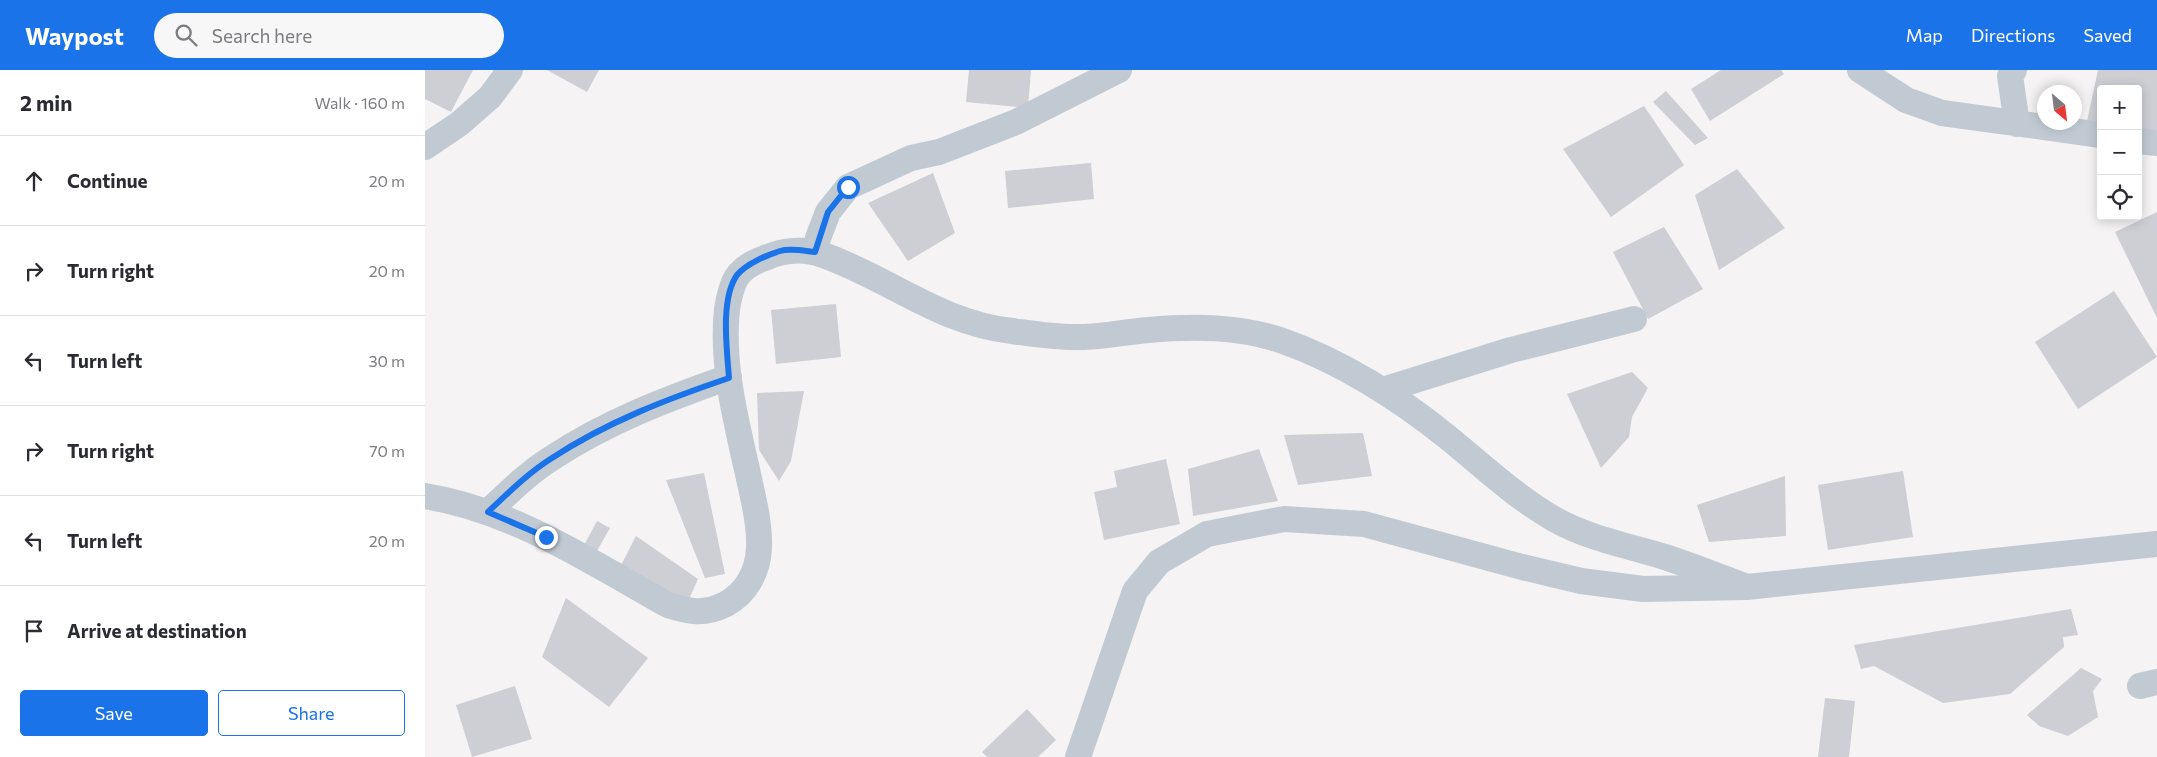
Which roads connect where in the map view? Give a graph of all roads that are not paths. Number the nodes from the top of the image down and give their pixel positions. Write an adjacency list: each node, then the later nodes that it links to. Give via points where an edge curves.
1 (510, 70): 9 (street, via 490,97)
2 (1119, 70): 10 (street, via 1016,122 939,152 911,158 848,187 828,212)
3 (1860, 70): 5 (street, via 1906,100 1942,113)
4 (2014, 70): 5 (street, via 2010,76)
5 (2017, 124): 6 (street)
6 (2097, 135)
7 (2142, 141): 8 (street)
8 (2157, 143)
9 (425, 147)
10 (815, 252): 12 (street, via 782,250 755,262 737,275 729,298 725,330); 13 (street, via 850,264 947,315 1006,330 1079,337 1217,327 1281,340)
11 (1634, 319): 13 (street, via 1511,350)
12 (729, 378): 15 (street, via 653,404 596,432 551,458); 15 (street, via 755,506 759,549 747,588 736,598 717,608 689,612 668,605 546,537)
13 (1383, 390): 17 (street, via 1444,434 1503,484 1556,520 1610,542)
14 (425, 496): 15 (street)
15 (488, 512)
16 (2157, 544): 17 (street)
17 (1747, 587): 18 (street, via 1643,589 1581,581 1364,524 1283,518 1207,534 1159,562 1135,591)
18 (1078, 757)

